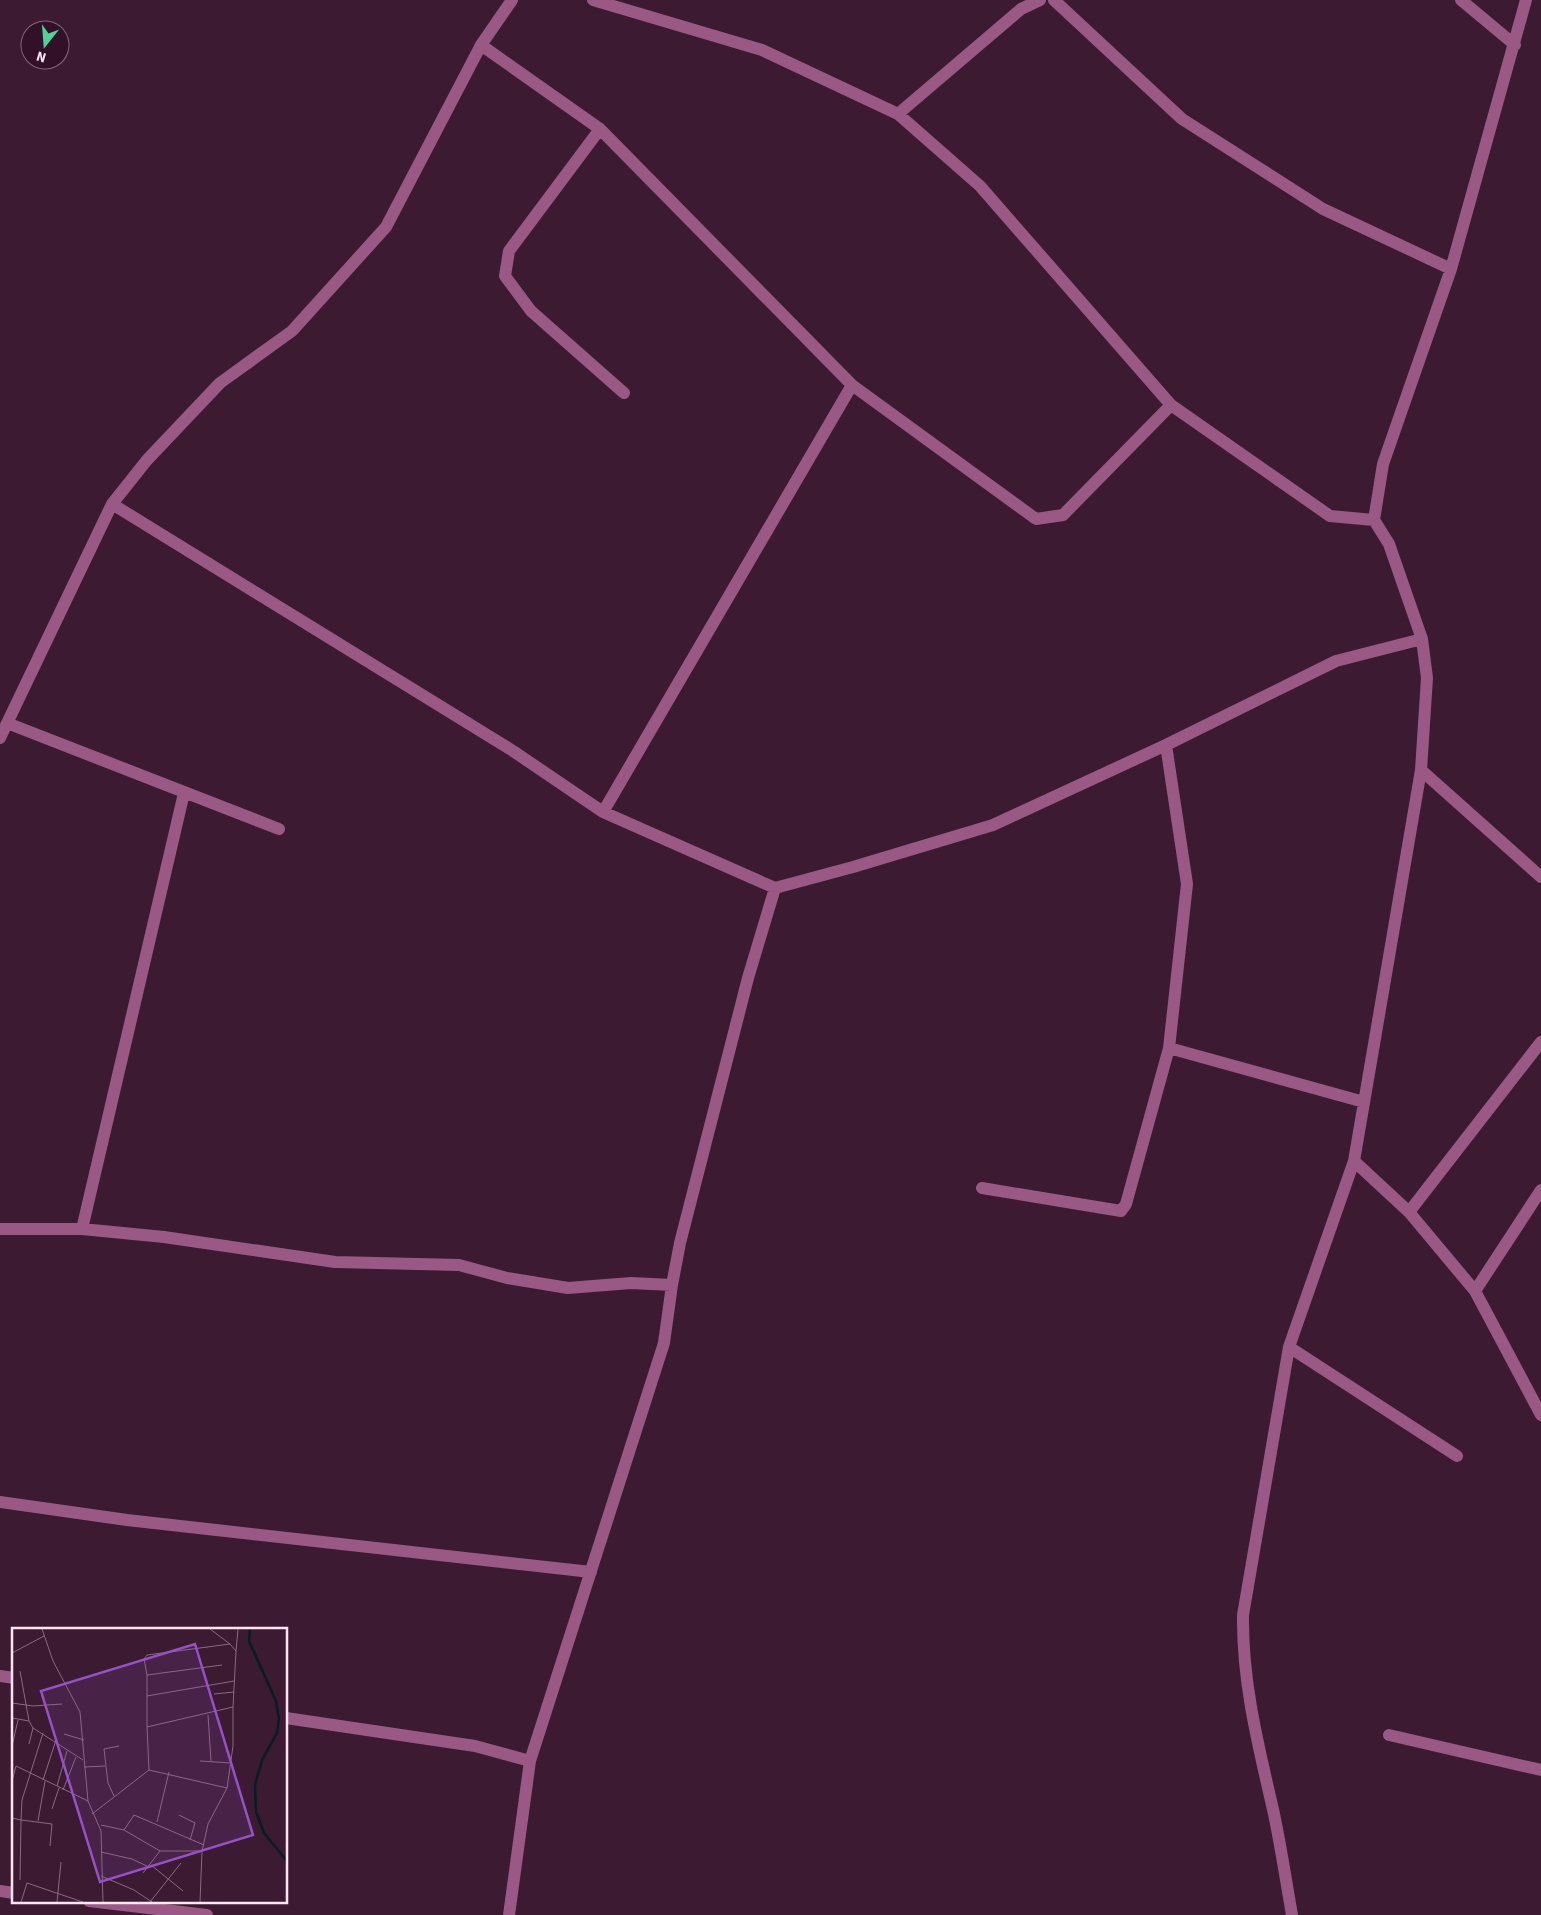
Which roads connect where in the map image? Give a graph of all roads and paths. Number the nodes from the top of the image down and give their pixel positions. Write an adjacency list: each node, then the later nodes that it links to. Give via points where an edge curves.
1 (512, 0): 8 (street)
2 (593, 0): 10 (street, via 762,50)
3 (1040, 0): 7 (street)
4 (1054, 0): 12 (street, via 1182,119 1323,209)
5 (1461, 0): 9 (street)
6 (1526, 0): 9 (street)
7 (1018, 5): 10 (street)
8 (481, 45): 11 (street); 16 (street, via 386,227 292,331 220,384 147,460)
9 (1515, 45): 12 (street)
10 (898, 114): 15 (street, via 980,186)
11 (600, 129): 13 (street); 14 (street, via 509,251 505,276 531,311)
12 (1451, 269): 17 (street, via 1383,464)
13 (852, 385): 15 (street, via 1036,519 1063,516); 24 (street)
14 (624, 393)
15 (1171, 405): 17 (street, via 1330,516)
16 (112, 504): 19 (street); 24 (street, via 513,751)
17 (1374, 520): 18 (street, via 1389,544)
18 (1422, 638): 21 (street, via 1336,661); 22 (street, via 1427,678)
19 (7, 723): 20 (street); 23 (street)
20 (0, 738)
21 (1166, 745): 27 (street, via 993,825); 29 (street, via 1187,884)
22 (1421, 770): 26 (street); 30 (street)
23 (184, 793): 25 (street); 35 (street)
24 (603, 812): 27 (street)
25 (279, 829)
26 (1541, 877)
27 (775, 888): 37 (street, via 748,978)
28 (1541, 1042): 34 (street)
29 (1169, 1048): 30 (street); 32 (street, via 1130,1193 1121,1211)
30 (1364, 1102): 31 (street)
31 (1354, 1160): 34 (street); 39 (street)
32 (982, 1188)
33 (1541, 1190): 38 (street)
34 (1409, 1212): 38 (street)
35 (82, 1228): 36 (street); 37 (street, via 335,1262 459,1265 507,1278 568,1288 631,1283)
36 (0, 1229)
37 (672, 1285): 43 (street, via 664,1343)
38 (1475, 1291): 40 (street)
39 (1289, 1347): 41 (street); 51 (street, via 1243,1615 1242,1652 1251,1714)
40 (1541, 1415)
41 (1457, 1456)
42 (0, 1502): 43 (street, via 127,1520)
43 (591, 1572): 46 (street)
44 (288, 1718): 46 (street, via 475,1746)
45 (1389, 1734): 47 (street)
46 (530, 1761): 50 (street)
47 (1541, 1770)
48 (96, 1902): 49 (street)
49 (206, 1915)
50 (509, 1915)
51 (1292, 1915)

